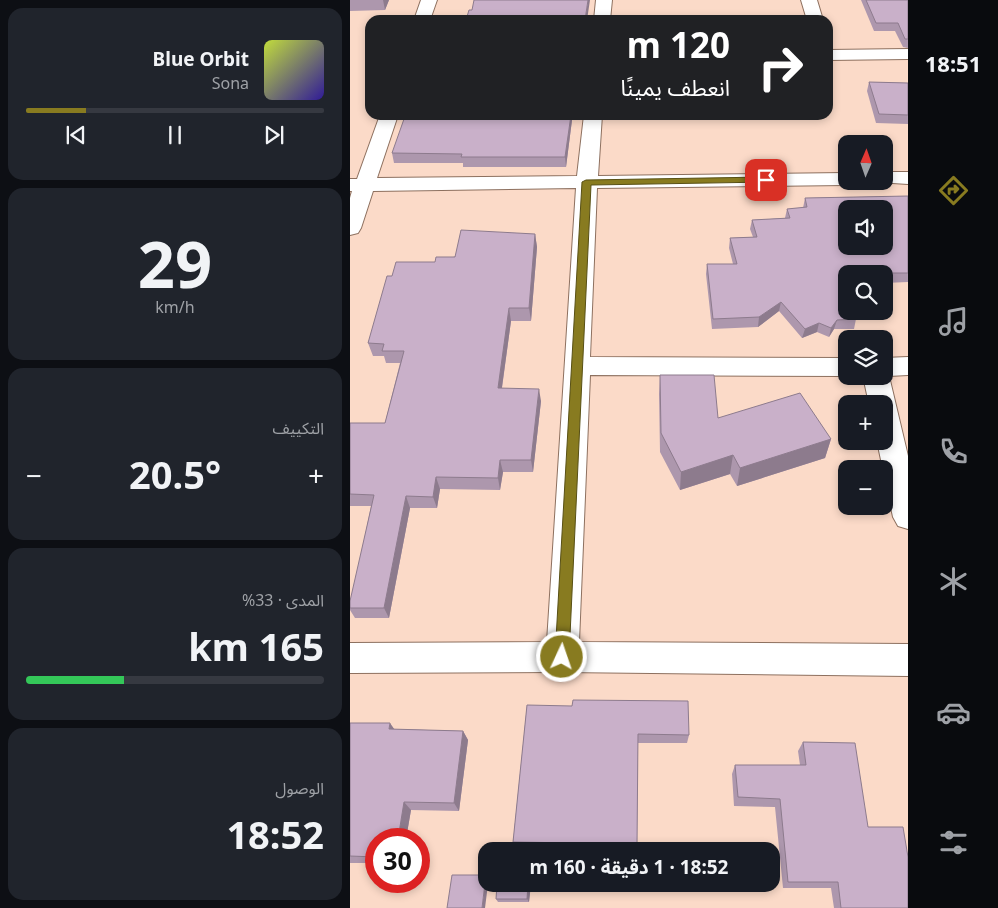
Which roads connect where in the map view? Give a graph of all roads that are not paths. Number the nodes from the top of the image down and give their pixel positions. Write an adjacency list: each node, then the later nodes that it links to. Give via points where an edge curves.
1 (429, 0): 4 (street)
2 (604, 0): 5 (street)
3 (809, 0): 6 (street)
4 (424, 15)
5 (602, 15)
6 (814, 15)
7 (908, 54): 8 (street)
8 (833, 55)
9 (387, 120): 15 (street)
10 (592, 120): 14 (street)
11 (893, 178): 12 (street)
12 (908, 178)
13 (838, 179): 14 (street)
14 (586, 182): 15 (street); 17 (street)
15 (357, 185): 16 (street)
16 (350, 228)
17 (578, 366): 19 (street); 23 (street)
18 (908, 366): 20 (street)
19 (838, 367)
20 (893, 367)
21 (893, 450): 22 (street)
22 (908, 517)
23 (562, 657): 24 (street); 25 (street)
24 (350, 658)
25 (908, 660)

